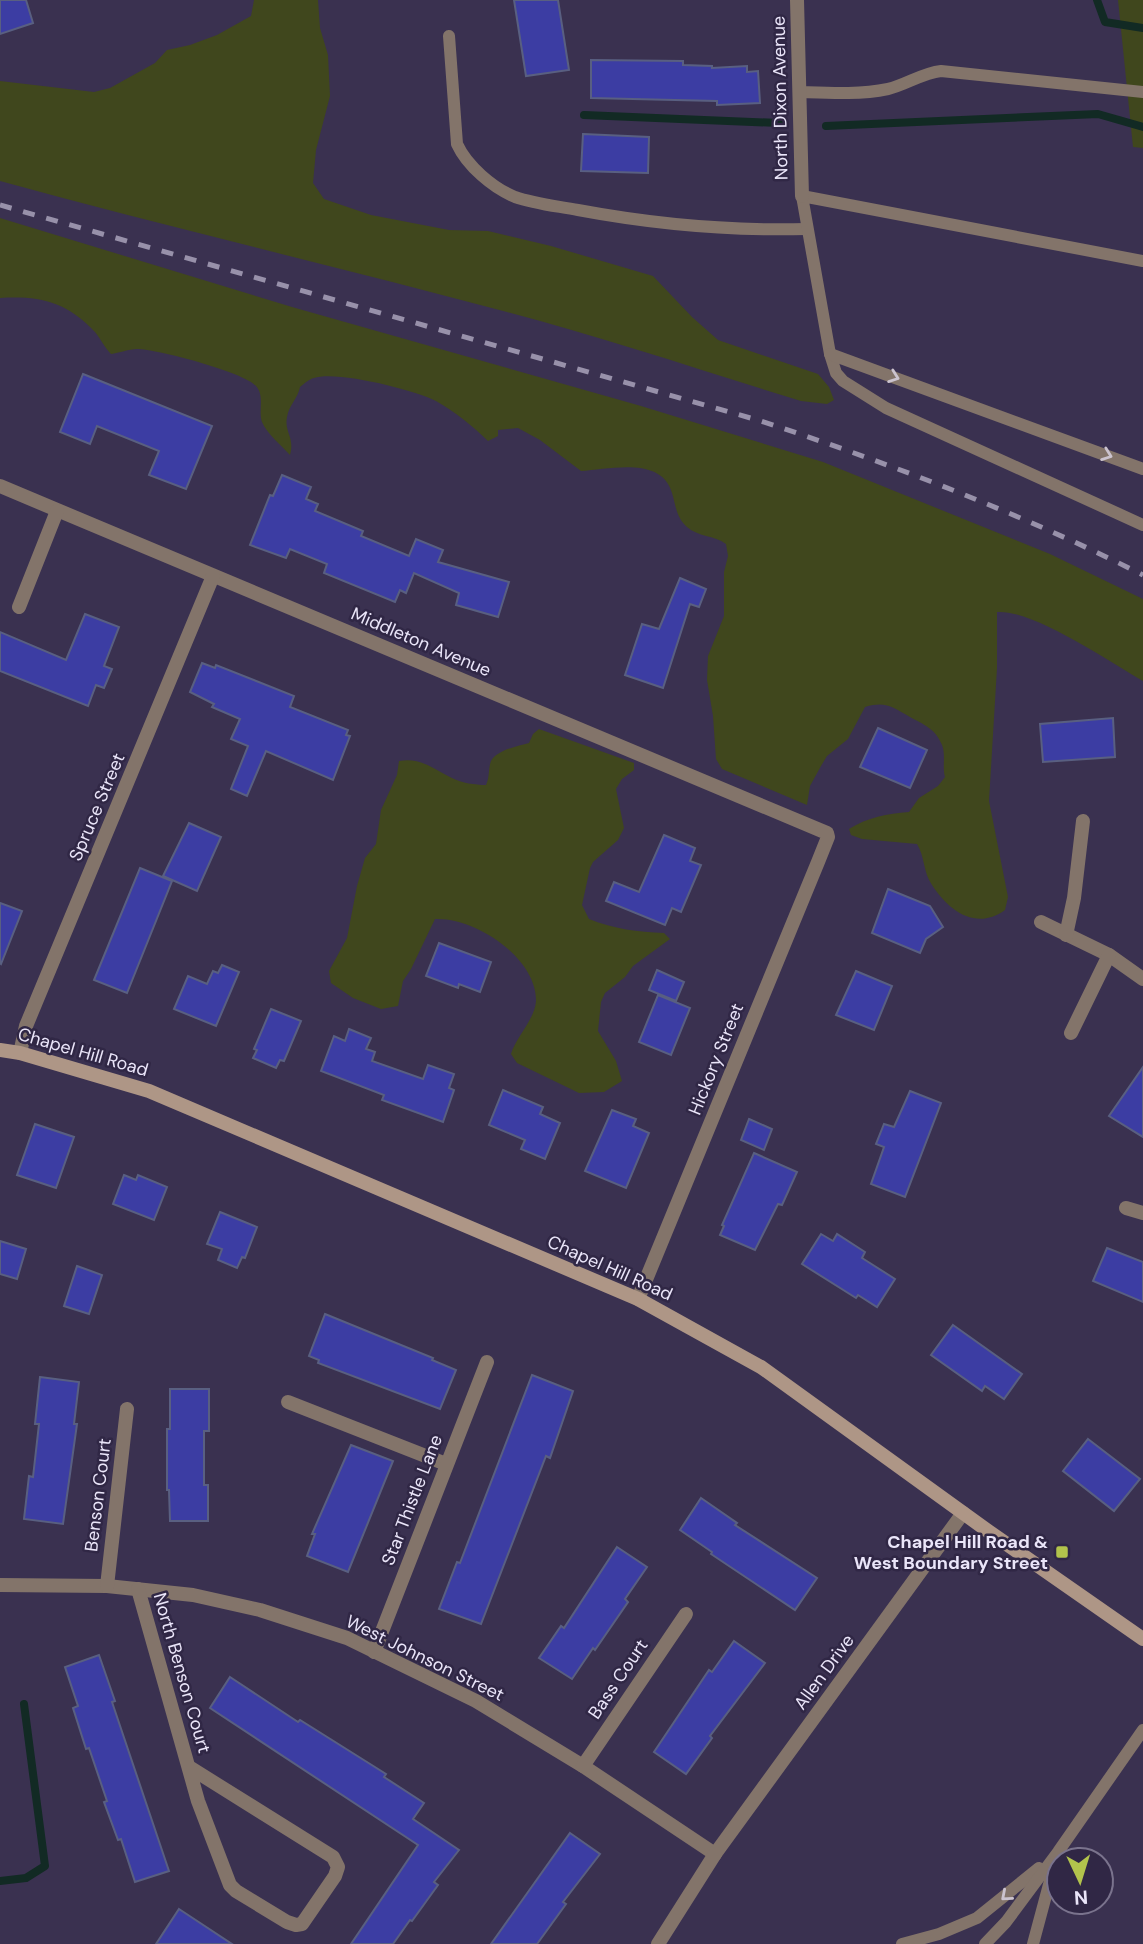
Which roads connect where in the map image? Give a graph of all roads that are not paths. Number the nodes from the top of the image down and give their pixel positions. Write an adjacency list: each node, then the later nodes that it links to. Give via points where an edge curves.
1 (797, 0): 3 (street, North Dixon Avenue)
2 (449, 36): 6 (lane, via 457,144 474,168 512,195 691,226)
3 (799, 92): 4 (lane, via 890,89 932,72 957,71); 5 (street, North Dixon Avenue)
4 (1143, 92)
5 (802, 195): 6 (lane); 7 (lane)
6 (806, 229): 8 (lane)
7 (1143, 261)
8 (830, 354): 9 (lane, one-way to 9); 12 (lane, via 843,381 886,408)
9 (1143, 469)
10 (0, 486): 11 (street, Middleton Avenue)
11 (57, 511): 13 (street, Middleton Avenue); 14 (street)
12 (1143, 525)
13 (213, 576): 16 (street, Middleton Avenue); 23 (street, Spruce Street, via 26,1026)
14 (19, 607)
15 (1083, 821): 18 (street)
16 (827, 833): 26 (street, Hickory Street)
17 (1041, 922): 18 (street)
18 (1066, 935): 19 (street)
19 (1109, 955): 20 (street); 21 (street)
20 (1143, 979)
21 (1071, 1033)
22 (0, 1050): 23 (main road, Chapel Hill Road)
23 (20, 1053): 26 (main road, Chapel Hill Road, via 171,1099)
24 (1126, 1208): 25 (street)
25 (1143, 1213)
26 (638, 1299): 31 (main road, Chapel Hill Road, via 761,1367)
27 (486, 1362): 30 (street, Star Thistle Lane)
28 (288, 1402): 30 (street)
29 (127, 1409): 33 (street, Benson Court)
30 (446, 1464): 37 (street, Star Thistle Lane)
31 (963, 1513): 36 (main road, Chapel Hill Road); 42 (street, Allen Drive)
32 (0, 1585): 33 (street, West Johnson Street)
33 (107, 1586): 34 (street, West Johnson Street)
34 (138, 1589): 37 (street, West Johnson Street, via 260,1610); 40 (street, North Benson Court)
35 (686, 1614): 39 (street, Bass Court)
36 (1143, 1639)
37 (374, 1652): 39 (street, West Johnson Street, via 476,1702)
38 (1143, 1730): 41 (lane)
39 (583, 1766): 42 (street, West Johnson Street)
40 (188, 1767): 40 (street, North Benson Court, via 230,1885 287,1922 302,1924 335,1876 338,1867 333,1857)
41 (1062, 1846)
42 (715, 1854): 46 (street, Allen Drive)
43 (1045, 1863): 47 (lane, one-way to 47, via 977,1918)
44 (1045, 1870): 48 (lane)
45 (1045, 1900): 49 (lane)
46 (658, 1944)
47 (902, 1944)
48 (985, 1944)
49 (1033, 1944)

